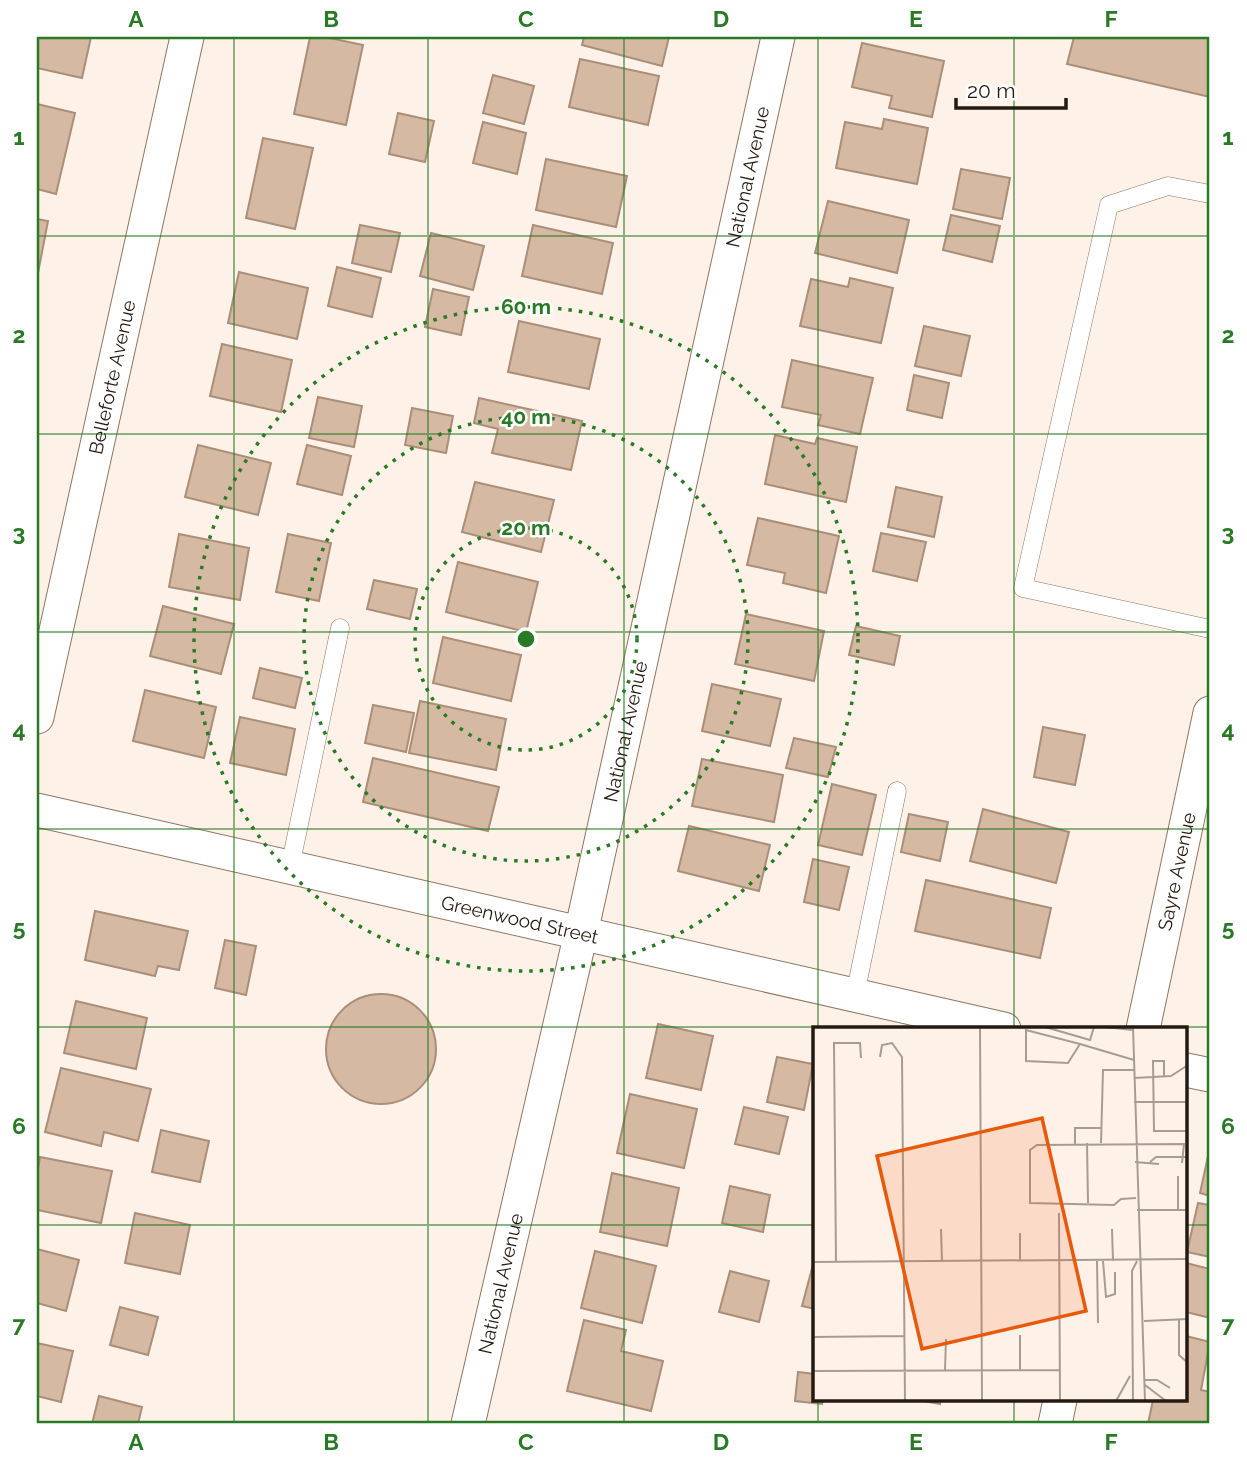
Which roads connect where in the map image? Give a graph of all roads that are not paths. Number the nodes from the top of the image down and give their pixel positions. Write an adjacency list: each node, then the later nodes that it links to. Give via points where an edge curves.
1 (187, 37): 7 (street, Belleforte Avenue)
2 (778, 37): 11 (street, National Avenue)
3 (1210, 194): 5 (lane, via 1168,186 1109,205 1023,588)
4 (340, 628): 10 (lane)
5 (1210, 629)
6 (1210, 713): 14 (street, Sayre Avenue)
7 (37, 717)
8 (897, 791): 12 (lane)
9 (37, 810): 10 (street, Greenwood Street)
10 (290, 867): 11 (street, Greenwood Street)
11 (581, 933): 12 (street, Greenwood Street); 18 (street, National Avenue)
12 (855, 995): 13 (street, Greenwood Street)
13 (995, 1027)
14 (1143, 1027)
15 (1188, 1070): 16 (street)
16 (1210, 1075)
17 (1060, 1402): 19 (street)
18 (468, 1424)
19 (1055, 1424)

